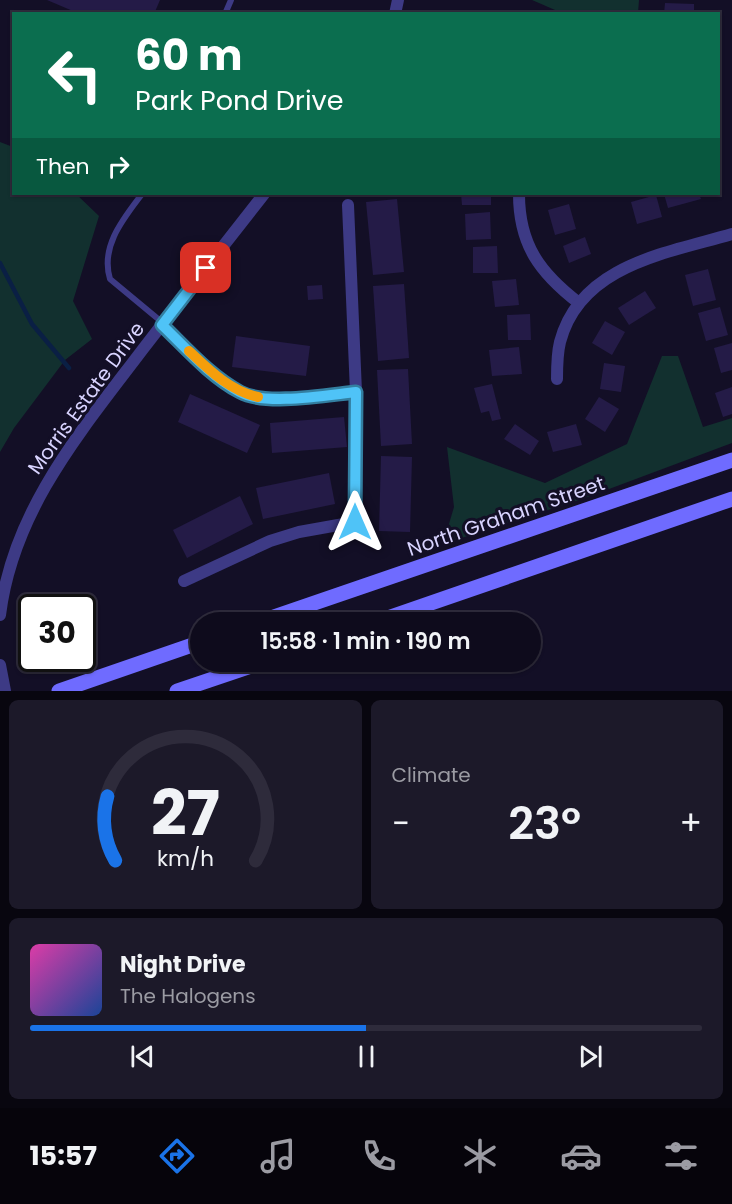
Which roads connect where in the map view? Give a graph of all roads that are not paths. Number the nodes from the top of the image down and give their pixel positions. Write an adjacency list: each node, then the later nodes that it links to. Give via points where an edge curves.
1 (141, 195): 7 (lane, via 120,223 111,243 108,272 110,279)
2 (263, 195): 7 (street, Morris Estate Drive)
3 (519, 195): 6 (street, via 519,214 536,261 558,287)
4 (348, 205): 9 (street)
5 (732, 234): 6 (street, via 623,268 602,280)
6 (579, 303): 8 (street, via 560,343)
7 (163, 325): 9 (street, via 207,368 241,393 264,398); 15 (street, Morris Estate Drive, via 87,423 45,486 28,517 3,593)
8 (557, 379)
9 (356, 392): 12 (street, via 355,522 270,541)
10 (732, 460): 13 (main road, North Graham Street)
11 (732, 500): 14 (main road)
12 (184, 581)
13 (288, 612)
14 (405, 612)
15 (0, 615)
16 (190, 646): 20 (main road)
17 (0, 665): 19 (street)
18 (233, 672): 21 (main road)
19 (5, 691)
20 (59, 691)
21 (177, 691)

